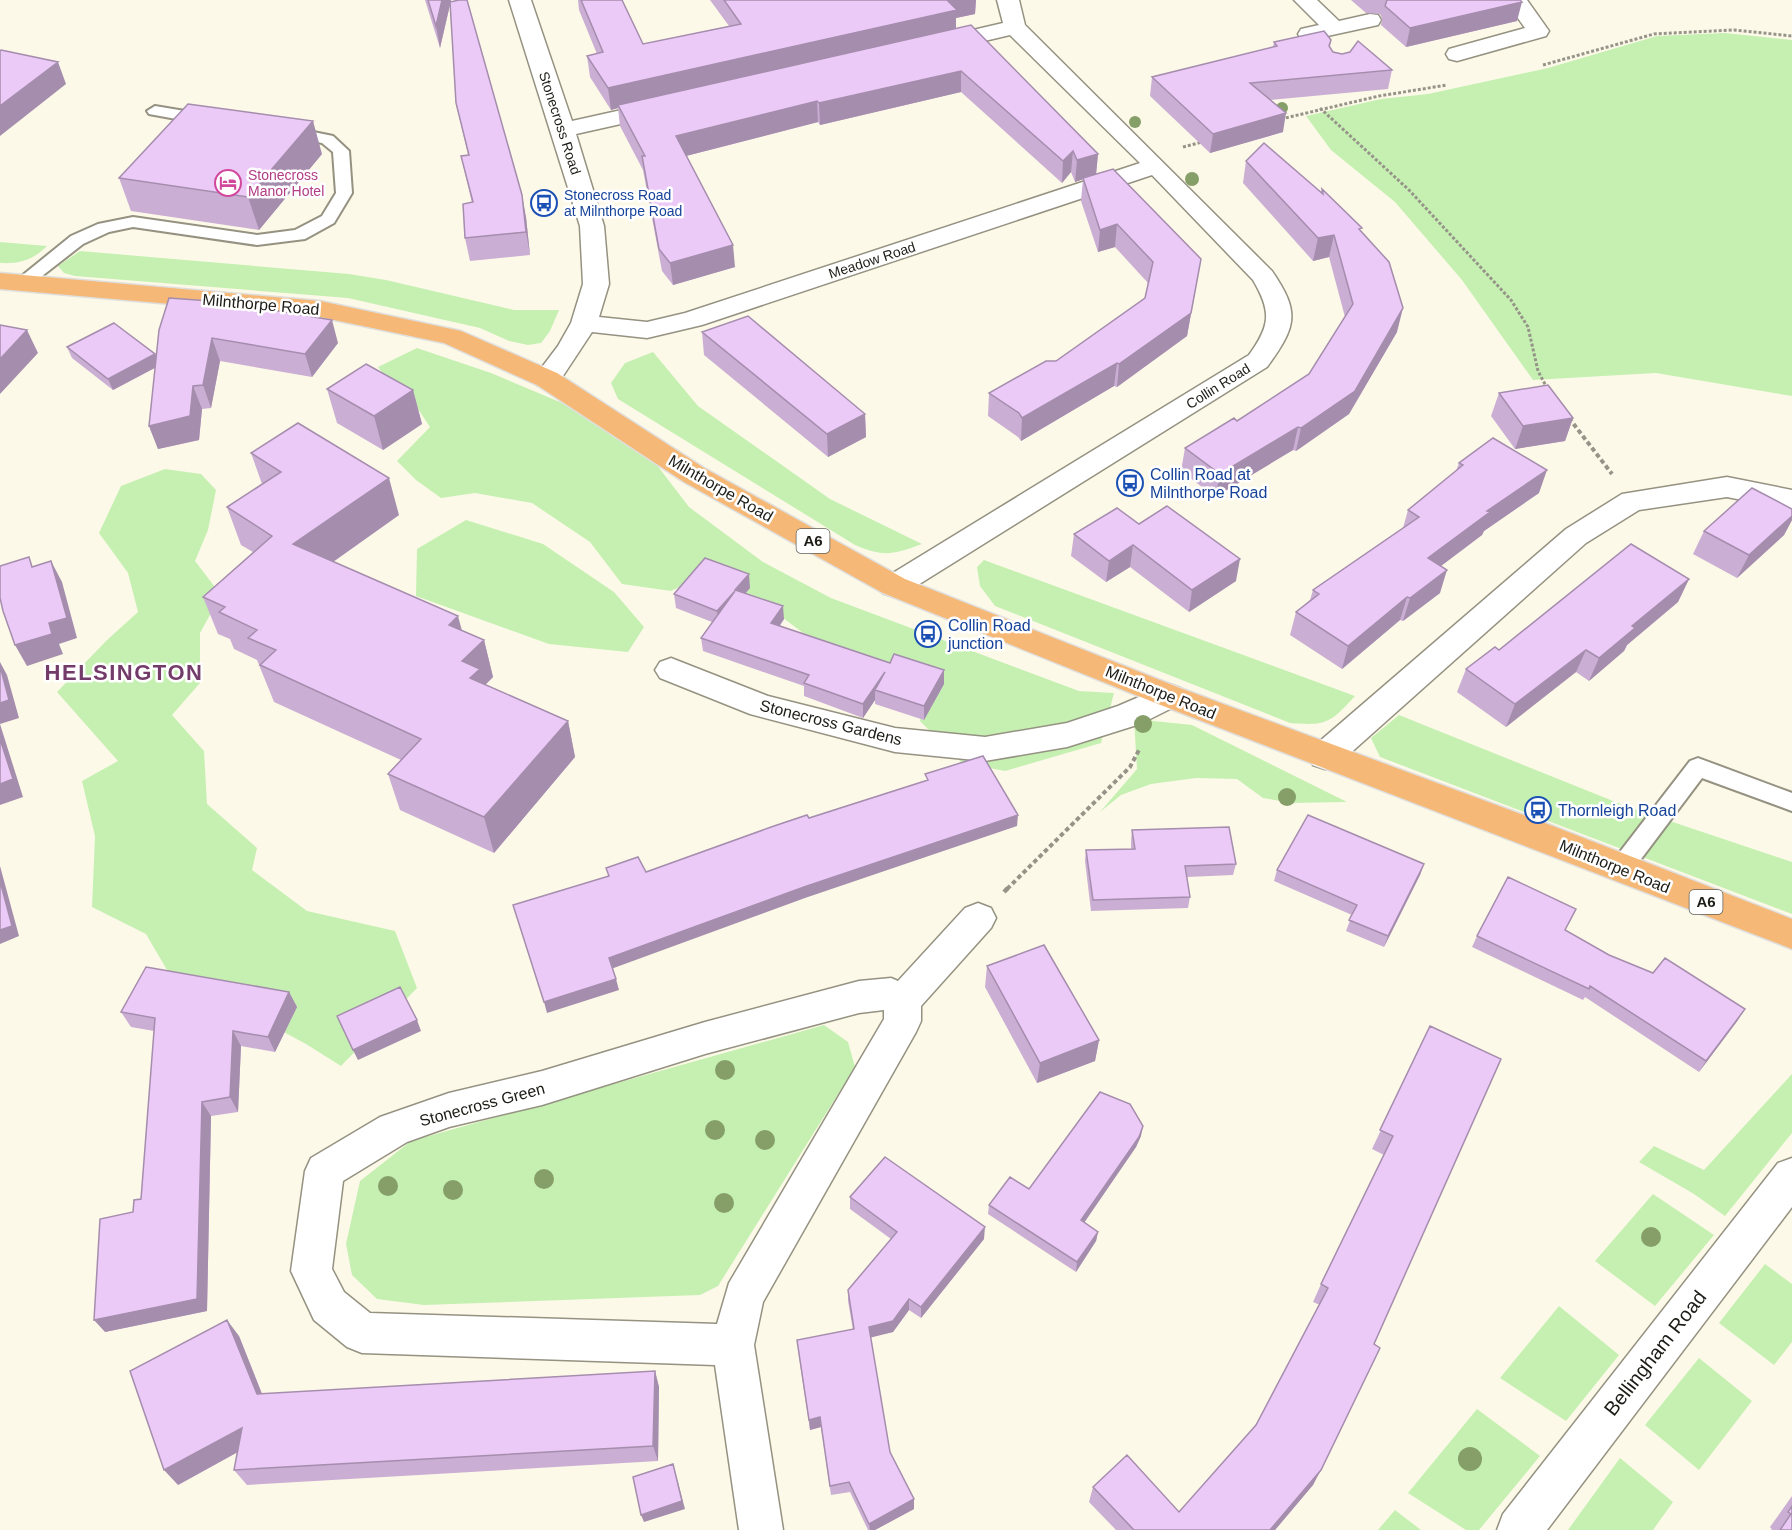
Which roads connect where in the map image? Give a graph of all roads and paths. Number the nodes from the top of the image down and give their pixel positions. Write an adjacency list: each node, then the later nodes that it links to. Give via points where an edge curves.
1 (520, 0): 17 (street, Stonecross Road)
2 (1008, 0): 6 (street)
3 (1305, 0): 7 (street)
4 (1516, 0): 9 (street, via 1538,31)
5 (1370, 20): 7 (street)
6 (1015, 27): 8 (street); 18 (street, Collin Road)
7 (1321, 31): 10 (street, via 1341,58)
8 (919, 49)
9 (1457, 54)
10 (1338, 63): 11 (path)
11 (1364, 99)
12 (678, 104): 17 (street)
13 (1320, 108): 22 (path, via 1407,187 1526,320 1537,369)
14 (155, 111): 15 (lane)
15 (224, 122)
16 (270, 129): 19 (lane, via 327,139 342,151 344,193 328,219 299,235 258,240 133,222 104,228 77,240)
17 (563, 130): 20 (street, Stonecross Road, via 592,226 596,284)
18 (1156, 166): 20 (street, Meadow Road, via 693,319 646,330); 26 (street, Collin Road, via 1263,276 1277,297 1282,318 1277,336 1258,361)
19 (11, 282): 21 (highway, Milnthorpe Road / A6, via 320,309 452,337)
20 (584, 323): 21 (street, Stonecross Road)
21 (547, 379): 26 (highway, Milnthorpe Road / A6, via 694,475)
22 (1548, 389)
23 (1569, 417): 25 (path)
24 (1792, 500): 25 (street, via 1727,487)
25 (1632, 501): 29 (street, via 1576,536)
26 (894, 586): 28 (highway, Milnthorpe Road / A6)
27 (671, 670): 28 (street, Stonecross Gardens, via 761,706 895,740 985,749 1067,735 1130,715)
28 (1169, 696): 29 (highway, Milnthorpe Road / A6); 32 (path, via 1130,767)
29 (1325, 756): 31 (highway, Milnthorpe Road / A6)
30 (1792, 802): 31 (lane, via 1698,767)
31 (1621, 868): 33 (highway, Milnthorpe Road / A6)
32 (978, 918): 34 (street)
33 (1792, 934)
34 (902, 1001): 36 (street, via 903,1021 744,1297); 36 (street, Stonecross Green, via 891,994 859,997 705,1038 542,1088 449,1110 394,1129 325,1171 311,1271 329,1306 362,1332)
35 (1792, 1176): 38 (street, Bellingham Road)
36 (733, 1345): 37 (street)
37 (760, 1530)
38 (1519, 1530)

